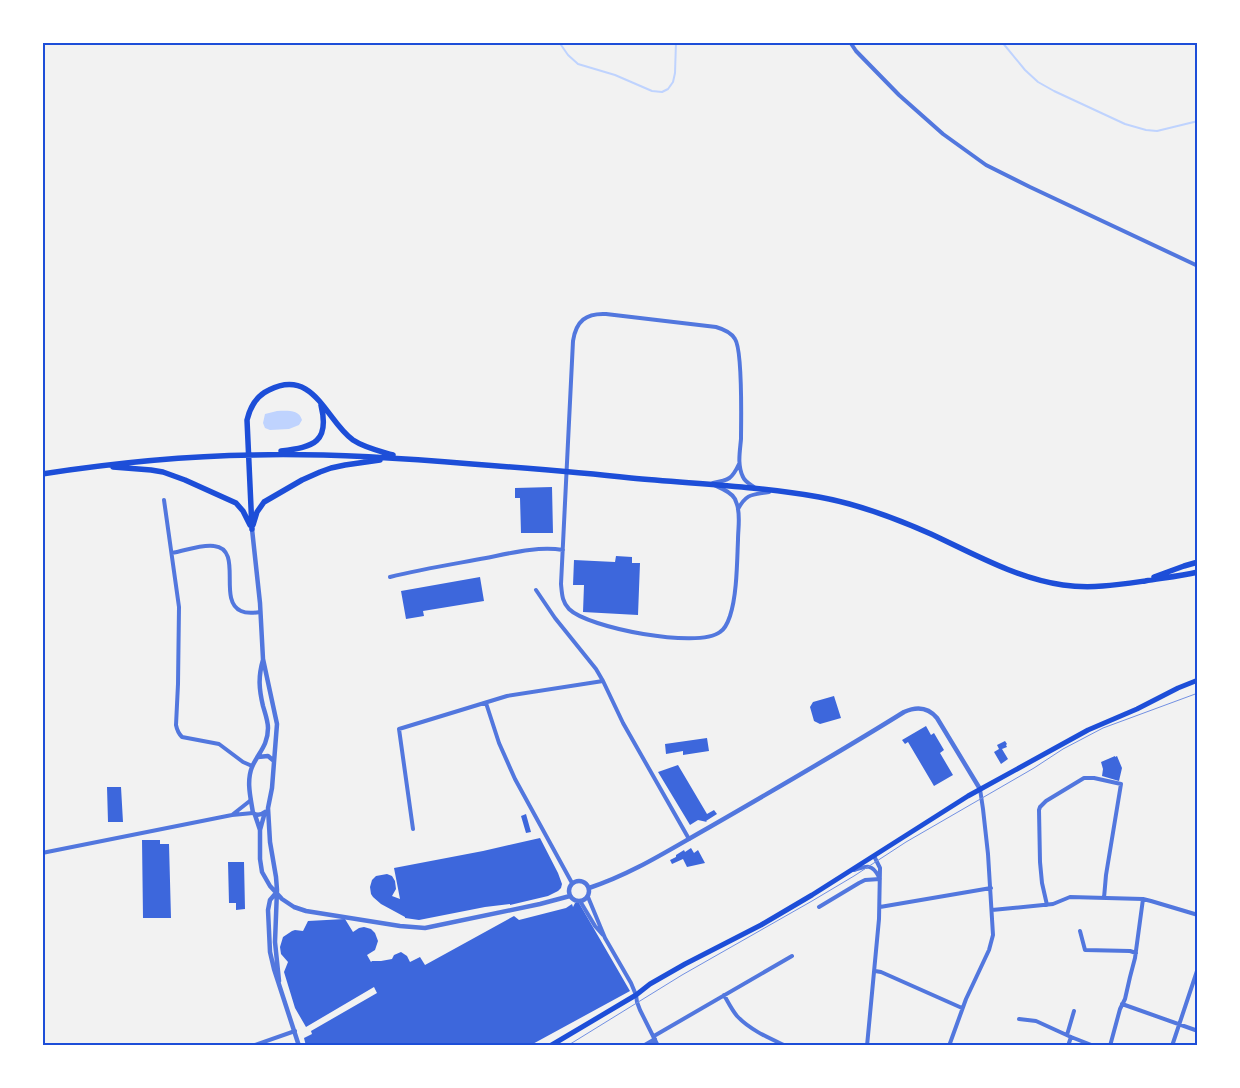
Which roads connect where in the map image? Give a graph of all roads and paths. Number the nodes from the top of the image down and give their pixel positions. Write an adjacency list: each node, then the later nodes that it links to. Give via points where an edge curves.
1 (850, 42): 2 (street, via 899,94 944,134 986,165)
2 (1198, 266)
3 (321, 403): 4 (main road, via 324,427 315,442 303,448); 6 (main road, via 352,440); 16 (main road, via 301,387 287,385 264,392 254,402 246,426)
4 (255, 455): 5 (main road); 8 (main road)
5 (394, 458): 6 (main road); 16 (main road, via 345,465 302,480 264,502)
6 (402, 458): 10 (main road)
7 (739, 464): 10 (street, via 728,480); 12 (street, via 745,480); 17 (street, via 739,349 729,332 716,327 598,314 590,316 578,325 574,333)
8 (98, 466): 9 (main road); 16 (main road, via 151,470 185,480 240,506)
9 (42, 474)
10 (704, 484): 11 (main road)
11 (715, 485): 12 (main road); 15 (street, via 734,496)
12 (758, 490): 13 (main road)
13 (773, 491): 15 (street, via 748,496); 22 (main road, via 824,498 882,514 996,565 1045,582 1096,587)
14 (164, 500): 18 (street)
15 (738, 509): 17 (street, via 730,617 723,629 709,637 655,636 610,626 574,613 562,595)
16 (252, 530): 24 (street)
17 (563, 550): 21 (street, via 527,550)
18 (172, 553): 24 (street, via 206,546 222,549 228,558 233,604 245,613); 31 (street, via 179,607 177,730 182,737 219,744)
19 (1198, 562): 22 (main road)
20 (1198, 572): 22 (main road)
21 (390, 577)
22 (1145, 581)
23 (536, 590): 27 (street)
24 (260, 612): 25 (street)
25 (263, 659): 29 (street, via 259,681 268,728 266,742); 30 (street, via 277,724)
26 (1198, 680): 32 (main road, via 1088,730)
27 (603, 681): 28 (street, via 507,696); 39 (street, via 623,723)
28 (486, 703): 37 (street, via 399,729); 44 (street, via 515,779)
29 (258, 757): 30 (street, via 268,756); 31 (street)
30 (274, 761): 34 (street)
31 (252, 766): 33 (street)
32 (980, 789): 39 (street, via 938,718 926,709 916,708 904,712); 41 (main road); 46 (street)
33 (251, 800): 35 (street); 36 (street)
34 (266, 810): 35 (street, via 260,815); 38 (street); 65 (street, via 277,890 275,942)
35 (254, 814): 36 (street); 38 (street)
36 (232, 815): 40 (street)
37 (413, 829)
38 (260, 830): 47 (street, via 261,866)
39 (689, 839): 45 (street, via 629,872)
40 (42, 853)
41 (874, 856): 42 (main road); 43 (street, via 880,868)
42 (846, 873): 43 (street, via 869,866); 66 (main road)
43 (880, 879): 54 (street, via 865,880); 55 (street)
44 (572, 883): 45 (street, via 579,880); 48 (street)
45 (590, 888): 49 (street)
46 (991, 888): 55 (street); 56 (street)
47 (276, 893): 48 (street, via 306,911 425,928); 65 (street, via 268,910 269,942)
48 (570, 896): 52 (street)
49 (588, 897): 52 (street); 59 (street)
50 (1104, 898): 51 (street); 53 (street, via 1070,897); 53 (street, via 1121,784 1084,778 1040,806 1040,862)
51 (1143, 899): 57 (street); 60 (street)
52 (580, 901): 59 (street)
53 (1047, 905): 56 (street)
54 (819, 907)
55 (880, 907): 63 (street)
56 (992, 910): 69 (street, via 991,944)
57 (1198, 915)
58 (1080, 931): 60 (street, via 1085,950)
59 (605, 938): 66 (street)
60 (1136, 952): 68 (street)
61 (792, 956): 67 (street)
62 (1198, 968): 64 (street)
63 (875, 971): 69 (street); 83 (street)
64 (1196, 976): 72 (street)
65 (278, 981): 73 (street)
66 (636, 995): 76 (street); 79 (main road)
67 (724, 995): 76 (street); 82 (street, via 744,1022)
68 (1122, 1004): 72 (street); 87 (street)
69 (962, 1008): 84 (street)
70 (1074, 1011): 75 (street)
71 (1020, 1019): 75 (street)
72 (1179, 1024): 74 (street); 88 (street)
73 (295, 1031): 77 (street); 78 (street)
74 (1198, 1031)
75 (1069, 1036): 85 (street); 86 (street)
76 (654, 1037): 80 (street); 81 (street)
77 (252, 1046)
78 (299, 1046)
79 (550, 1046)
80 (643, 1046)
81 (658, 1046)
82 (786, 1046)
83 (867, 1046)
84 (949, 1046)
85 (1068, 1046)
86 (1094, 1046)
87 (1110, 1046)
88 (1172, 1046)

